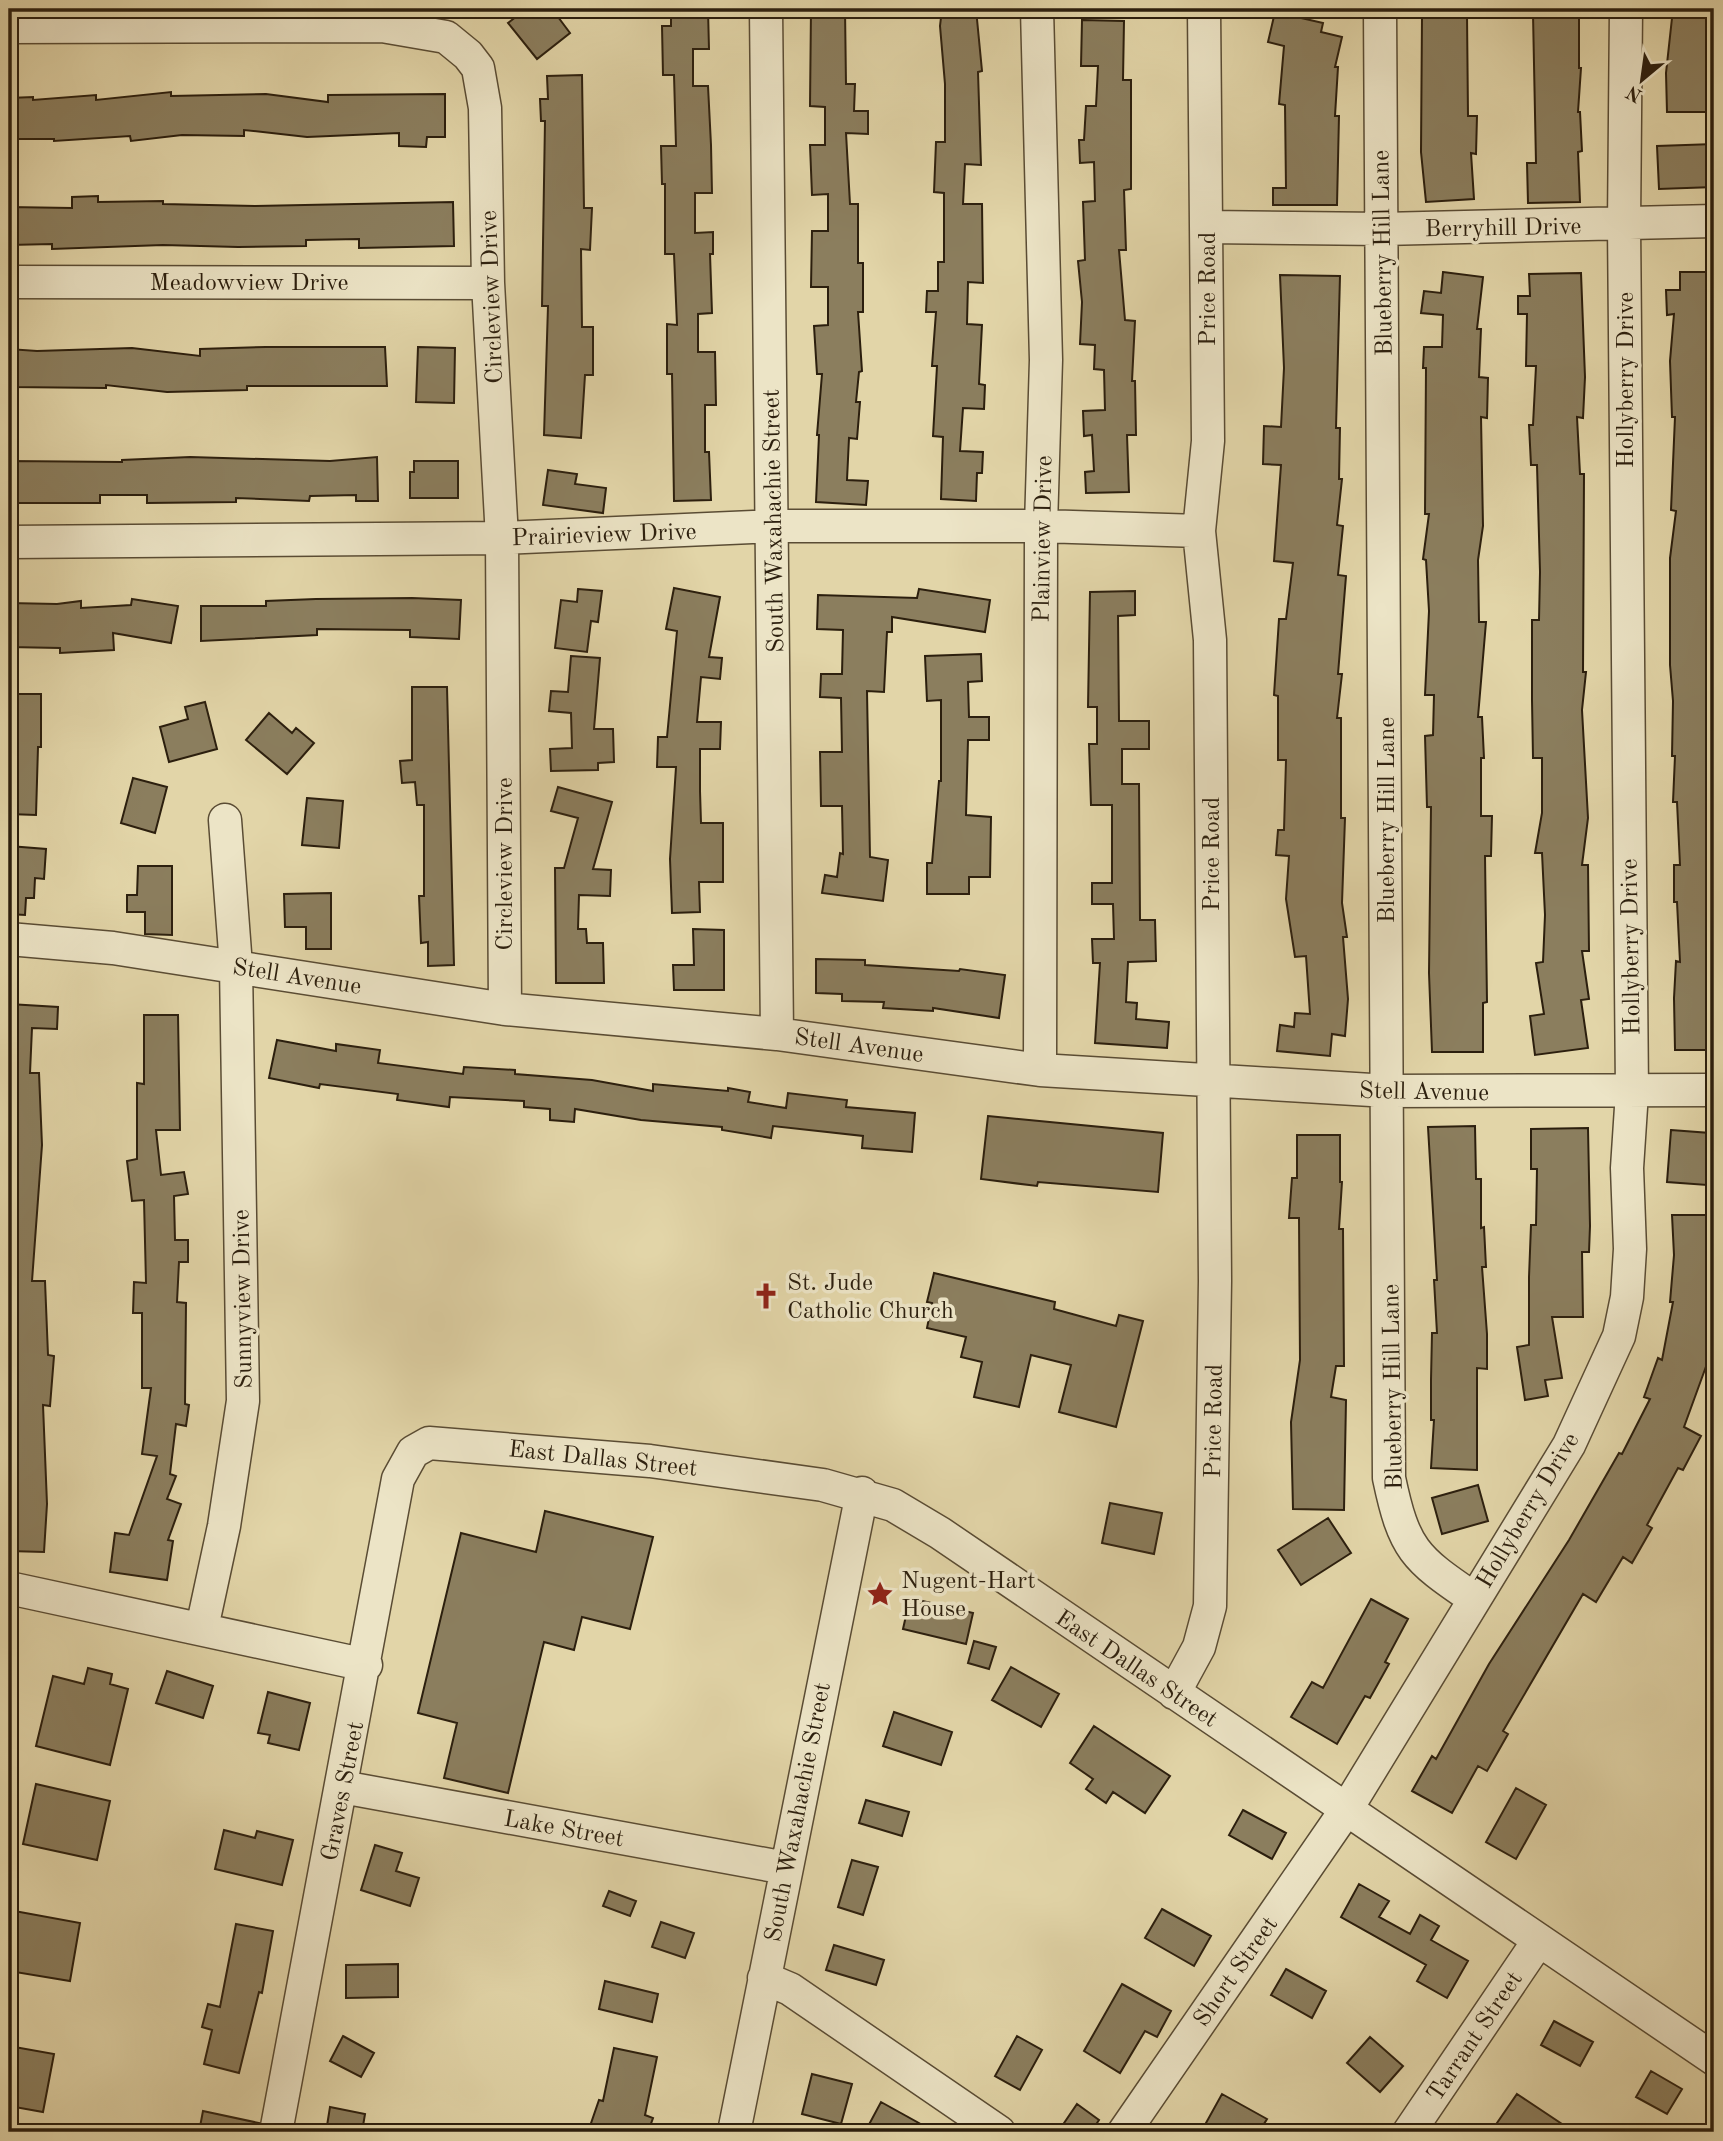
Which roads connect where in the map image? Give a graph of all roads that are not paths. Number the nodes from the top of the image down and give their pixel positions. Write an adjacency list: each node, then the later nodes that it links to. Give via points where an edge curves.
1 (766, 9): 13 (street, South Waxahachie Street)
2 (1037, 9): 14 (street, Plainview Drive, via 1046,360)
3 (1204, 9): 9 (street, Price Road)
4 (1380, 9): 10 (street, Blueberry Hill Lane)
5 (1626, 9): 8 (street, Hollyberry Drive)
6 (9, 27): 12 (street, Circleview Drive, via 382,26 446,37 478,68 485,108)
7 (1714, 221): 8 (street, Berryhill Drive)
8 (1624, 224): 10 (street, Berryhill Drive); 27 (street, Hollyberry Drive)
9 (1207, 227): 10 (street, Berryhill Drive); 15 (street, Price Road, via 1208,441)
10 (1383, 229): 26 (street, Blueberry Hill Lane)
11 (9, 282): 12 (street, Meadowview Drive)
12 (488, 283): 16 (street, Circleview Drive)
13 (773, 526): 14 (street, Prairieview Drive); 16 (street, Prairieview Drive); 22 (street, South Waxahachie Street)
14 (1041, 526): 15 (street, Prairieview Drive); 23 (street, Plainview Drive)
15 (1199, 531): 24 (street, Price Road, via 1210,640)
16 (502, 538): 17 (street, Prairieview Drive); 21 (street, Circleview Drive)
17 (9, 542)
18 (225, 820): 20 (street, Sunnyview Drive)
19 (9, 939): 20 (street, Stell Avenue)
20 (236, 966): 21 (street, Stell Avenue); 32 (street, Sunnyview Drive, via 243,1401 224,1526)
21 (505, 1009): 22 (street, Stell Avenue)
22 (777, 1034): 23 (street, Stell Avenue)
23 (1040, 1070): 24 (street, Stell Avenue)
24 (1212, 1083): 26 (street, Stell Avenue); 34 (street, Price Road, via 1215,1281 1210,1606 1199,1647)
25 (1714, 1090): 27 (street, Stell Avenue)
26 (1388, 1091): 27 (street, Stell Avenue); 31 (street, Blueberry Hill Lane, via 1389,1478 1406,1540 1434,1571)
27 (1632, 1092): 31 (street, Hollyberry Drive, via 1628,1285 1619,1336 1569,1445)
28 (413, 1451): 29 (street, East Dallas Street, via 429,1443 454,1444 638,1460); 33 (street, Graves Street, via 398,1479)
29 (862, 1493): 34 (street, East Dallas Street, via 932,1528); 37 (street, South Waxahachie Street)
30 (9, 1588): 32 (street)
31 (1473, 1598): 36 (street, Hollyberry Drive)
32 (202, 1628): 33 (street)
33 (366, 1665): 35 (street, Graves Street)
34 (1174, 1693): 36 (street, East Dallas Street)
35 (342, 1787): 37 (street, Lake Street); 41 (street, Graves Street)
36 (1346, 1810): 38 (street, East Dallas Street); 44 (street, Short Street)
37 (786, 1868): 39 (street, South Waxahachie Street)
38 (1539, 1940): 40 (street, East Dallas Street); 45 (street, Tarrant Street)
39 (764, 1978): 42 (street, South Waxahachie Street); 43 (street, via 790,1989)
40 (1714, 2059)
41 (276, 2132)
42 (734, 2132)
43 (999, 2132)
44 (1124, 2132)
45 (1409, 2132)

